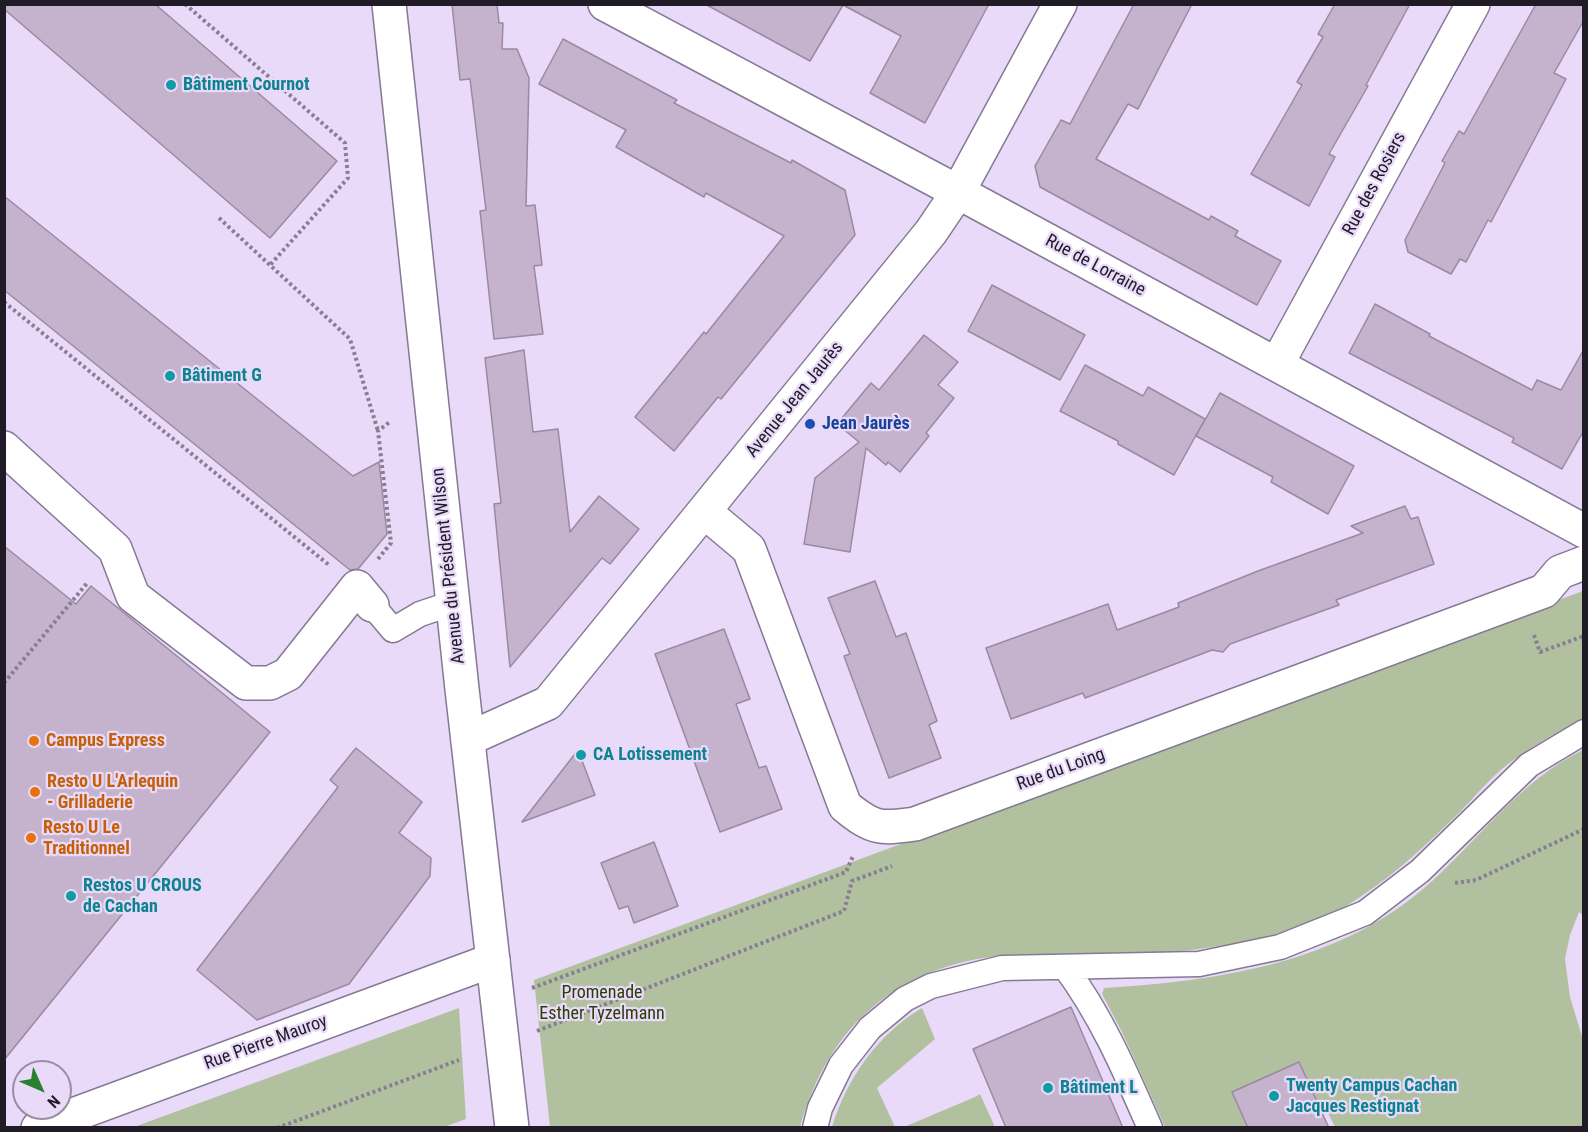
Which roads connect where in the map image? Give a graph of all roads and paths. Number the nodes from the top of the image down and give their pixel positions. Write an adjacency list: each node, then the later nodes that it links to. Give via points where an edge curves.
1 (185, 4): 9 (path, via 345,143 348,178)
2 (389, 4): 20 (street, Avenue du Président Wilson)
3 (605, 4): 6 (street, Rue de Lorraine)
4 (1060, 4): 7 (street, Avenue Jean Jaurès)
5 (1473, 4): 11 (street, Rue des Rosiers)
6 (644, 14): 7 (street, Rue de Lorraine)
7 (958, 192): 11 (street, Rue de Lorraine); 15 (street, Avenue Jean Jaurès, via 931,232)
8 (219, 218): 9 (path)
9 (270, 265): 13 (path, via 350,339)
10 (4, 302): 19 (path)
11 (1277, 364): 16 (street, Rue de Lorraine)
12 (391, 422): 13 (path)
13 (378, 431): 19 (path, via 391,543)
14 (4, 448): 19 (street, via 115,549 134,596 246,682 270,683 288,674)
15 (705, 512): 17 (street, Rue du Loing, via 749,549 845,806 867,824 890,828 927,820 1544,591 1560,572); 23 (street, Avenue Jean Jaurès, via 548,703)
16 (1584, 531)
17 (1584, 563)
18 (93, 576): 21 (path)
19 (364, 596): 20 (lane, via 393,630 420,614)
20 (453, 603): 23 (street, Avenue du Président Wilson)
21 (5, 682)
22 (1584, 732): 27 (lane, via 1529,765 1420,871)
23 (468, 739): 28 (street, Avenue du Président Wilson)
24 (1584, 830): 27 (path, via 1476,879)
25 (856, 848): 30 (path, via 846,872 528,989)
26 (852, 881): 31 (path, via 844,911)
27 (1395, 890): 29 (lane, via 1365,913 1280,946 1199,964)
28 (493, 960): 30 (street, Avenue du Président Wilson); 33 (street, Rue Pierre Mauroy)
29 (1065, 967): 36 (lane, via 1002,968 931,986 905,999 870,1028 841,1065 820,1108); 37 (lane, via 1112,1040)
30 (497, 992): 35 (street, Avenue du Président Wilson)
31 (533, 1032)
32 (459, 1060): 34 (path)
33 (38, 1128)
34 (277, 1128)
35 (512, 1128)
36 (815, 1128)
37 (1150, 1128)

